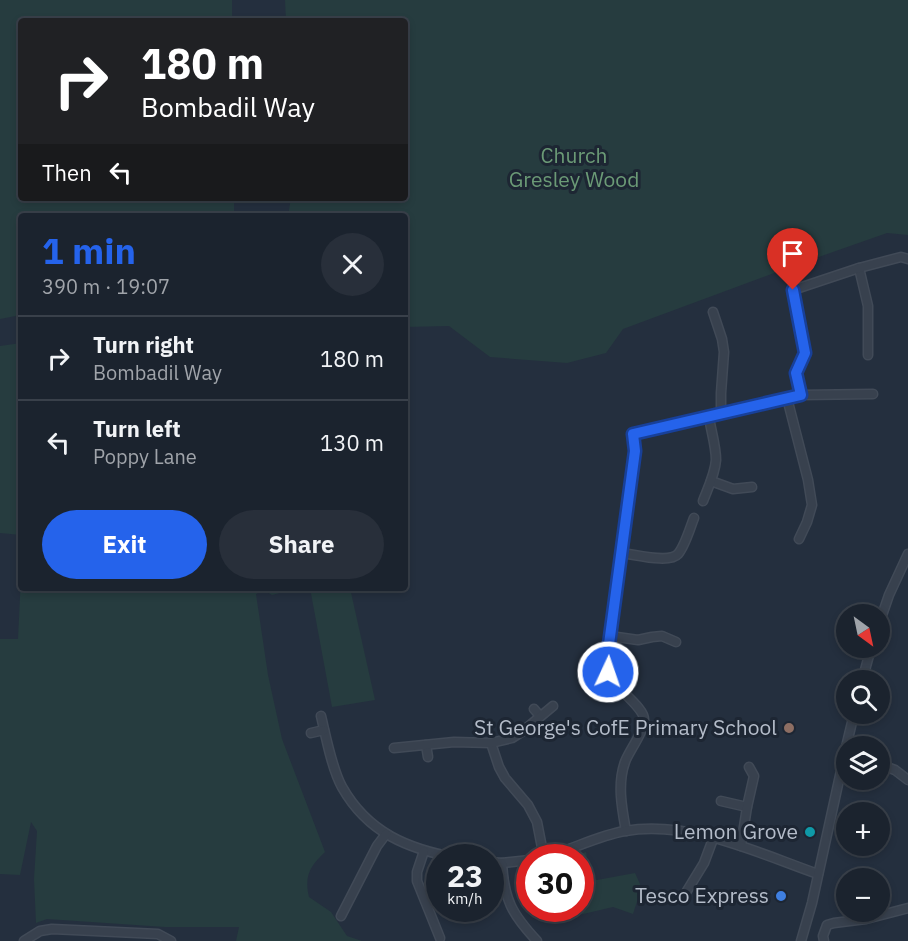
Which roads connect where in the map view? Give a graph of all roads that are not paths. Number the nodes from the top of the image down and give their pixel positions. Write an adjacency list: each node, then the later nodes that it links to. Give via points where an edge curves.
1 (908, 258): 2 (street)
2 (859, 268): 4 (street, via 868,306); 6 (street, via 793,290 805,353 796,373)
3 (713, 312): 8 (street, via 724,352)
4 (868, 355)
5 (873, 394): 6 (street)
6 (801, 395): 7 (street)
7 (787, 398): 8 (street); 14 (street, via 812,505)
8 (721, 414): 9 (street)
9 (709, 417): 10 (street, via 716,462); 15 (street, via 633,434 635,451)
10 (711, 481): 11 (street, via 733,489); 12 (street)
11 (752, 487)
12 (703, 501)
13 (694, 518): 15 (street, via 681,550 672,558)
14 (799, 539)
15 (621, 553): 18 (street)
16 (908, 554): 17 (street)
17 (885, 604)
18 (610, 636): 19 (street, via 638,640 662,636); 36 (street, via 608,672 642,712 645,721 622,774)
19 (676, 642)
20 (553, 706): 23 (street)
21 (534, 709): 23 (street)
22 (321, 716): 24 (street)
23 (540, 716): 26 (street, via 512,738)
24 (324, 730): 25 (street); 37 (street, via 341,786 366,819)
25 (311, 733)
26 (491, 743): 27 (street); 39 (street, via 505,778 537,822)
27 (426, 745): 28 (street); 29 (street)
28 (394, 748)
29 (428, 757)
30 (749, 767): 35 (street, via 754,776)
31 (890, 768): 32 (street)
32 (908, 780)
33 (837, 790): 43 (street)
34 (721, 801): 35 (street)
35 (747, 807): 41 (street)
36 (626, 831): 38 (street, via 657,830); 40 (street)
37 (386, 834): 42 (street); 46 (street)
38 (713, 838): 41 (street); 47 (street, via 704,863)
39 (541, 844)
40 (585, 844)
41 (741, 846): 43 (street)
42 (424, 851): 50 (street, via 417,881)
43 (818, 874): 54 (street)
44 (344, 885): 46 (street)
45 (504, 885): 53 (street, via 520,922)
46 (353, 890): 49 (street)
47 (682, 899)
48 (908, 908): 55 (street, via 827,925)
49 (341, 916)
50 (440, 938)
51 (24, 941): 52 (street, via 52,929 158,934)
52 (171, 941)
53 (537, 941)
54 (801, 941)
55 (824, 941)

